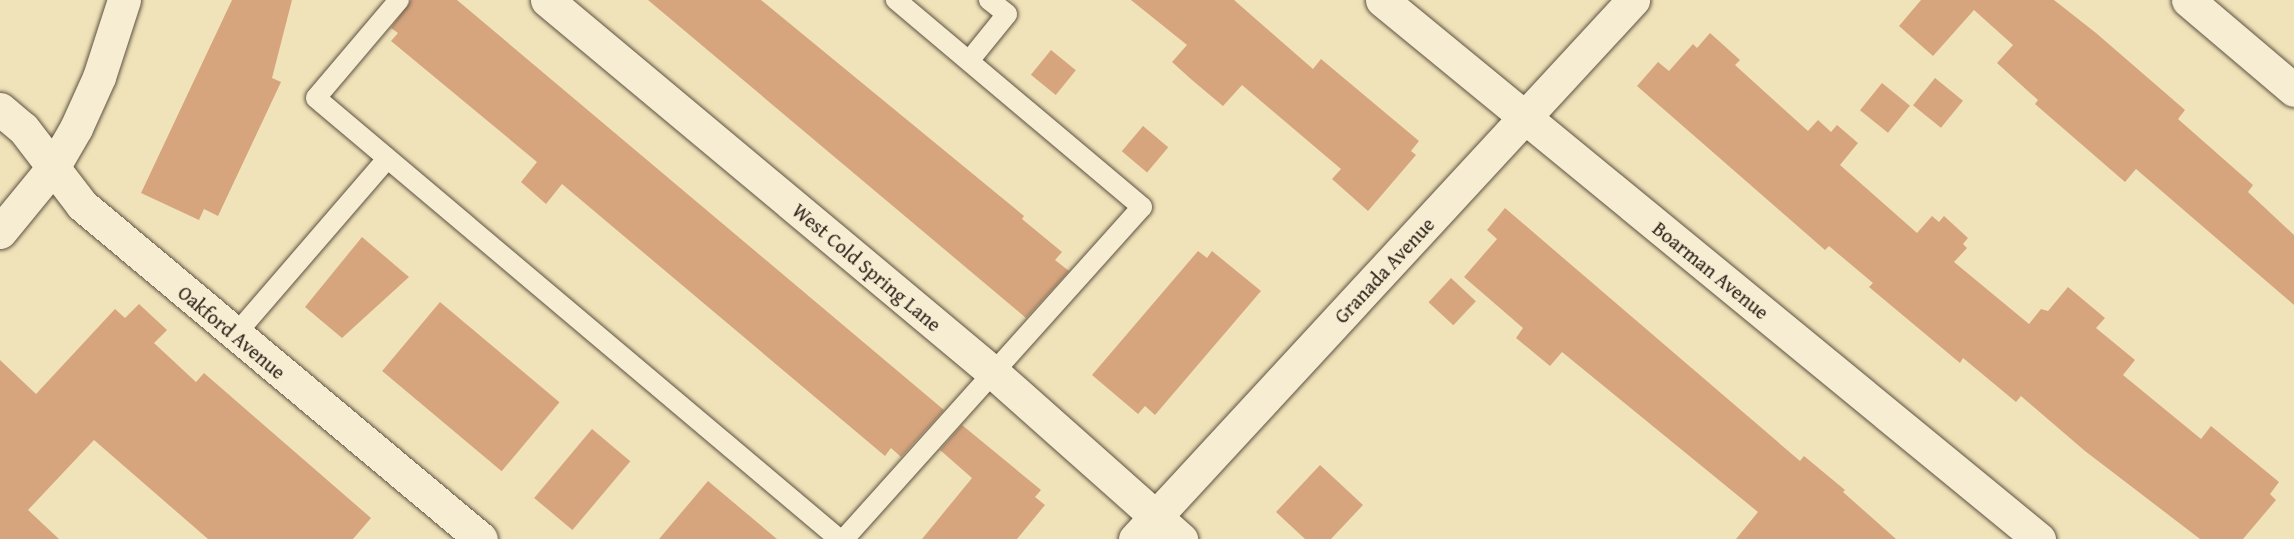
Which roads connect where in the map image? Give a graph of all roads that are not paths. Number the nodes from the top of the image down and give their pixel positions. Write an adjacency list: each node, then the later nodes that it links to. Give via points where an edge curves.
1 (124, 0): 14 (street, via 99,77)
2 (399, 0): 13 (lane, via 316,98)
3 (547, 0): 17 (street, West Cold Spring Lane)
4 (896, 0): 9 (lane)
5 (989, 0): 9 (lane, via 1007,15)
6 (1382, 0): 12 (street, Boarman Avenue)
7 (1633, 0): 12 (street, Granada Avenue)
8 (2188, 0): 10 (street)
9 (969, 61): 17 (lane, via 1142,207)
10 (2294, 90)
11 (0, 110): 14 (street, Oakford Avenue, via 23,128)
12 (1525, 117): 18 (street, Granada Avenue); 24 (street, Boarman Avenue)
13 (387, 159): 16 (lane); 20 (lane)
14 (54, 166): 15 (street); 16 (street, Oakford Avenue, via 82,205)
15 (0, 232)
16 (235, 335): 19 (street, Oakford Avenue)
17 (995, 374): 18 (street, West Cold Spring Lane); 21 (lane)
18 (1158, 515): 22 (street, Granada Avenue); 23 (street, West Cold Spring Lane)
19 (481, 539)
20 (839, 539)
21 (844, 539)
22 (1135, 539)
23 (1181, 539)
24 (2039, 539)

